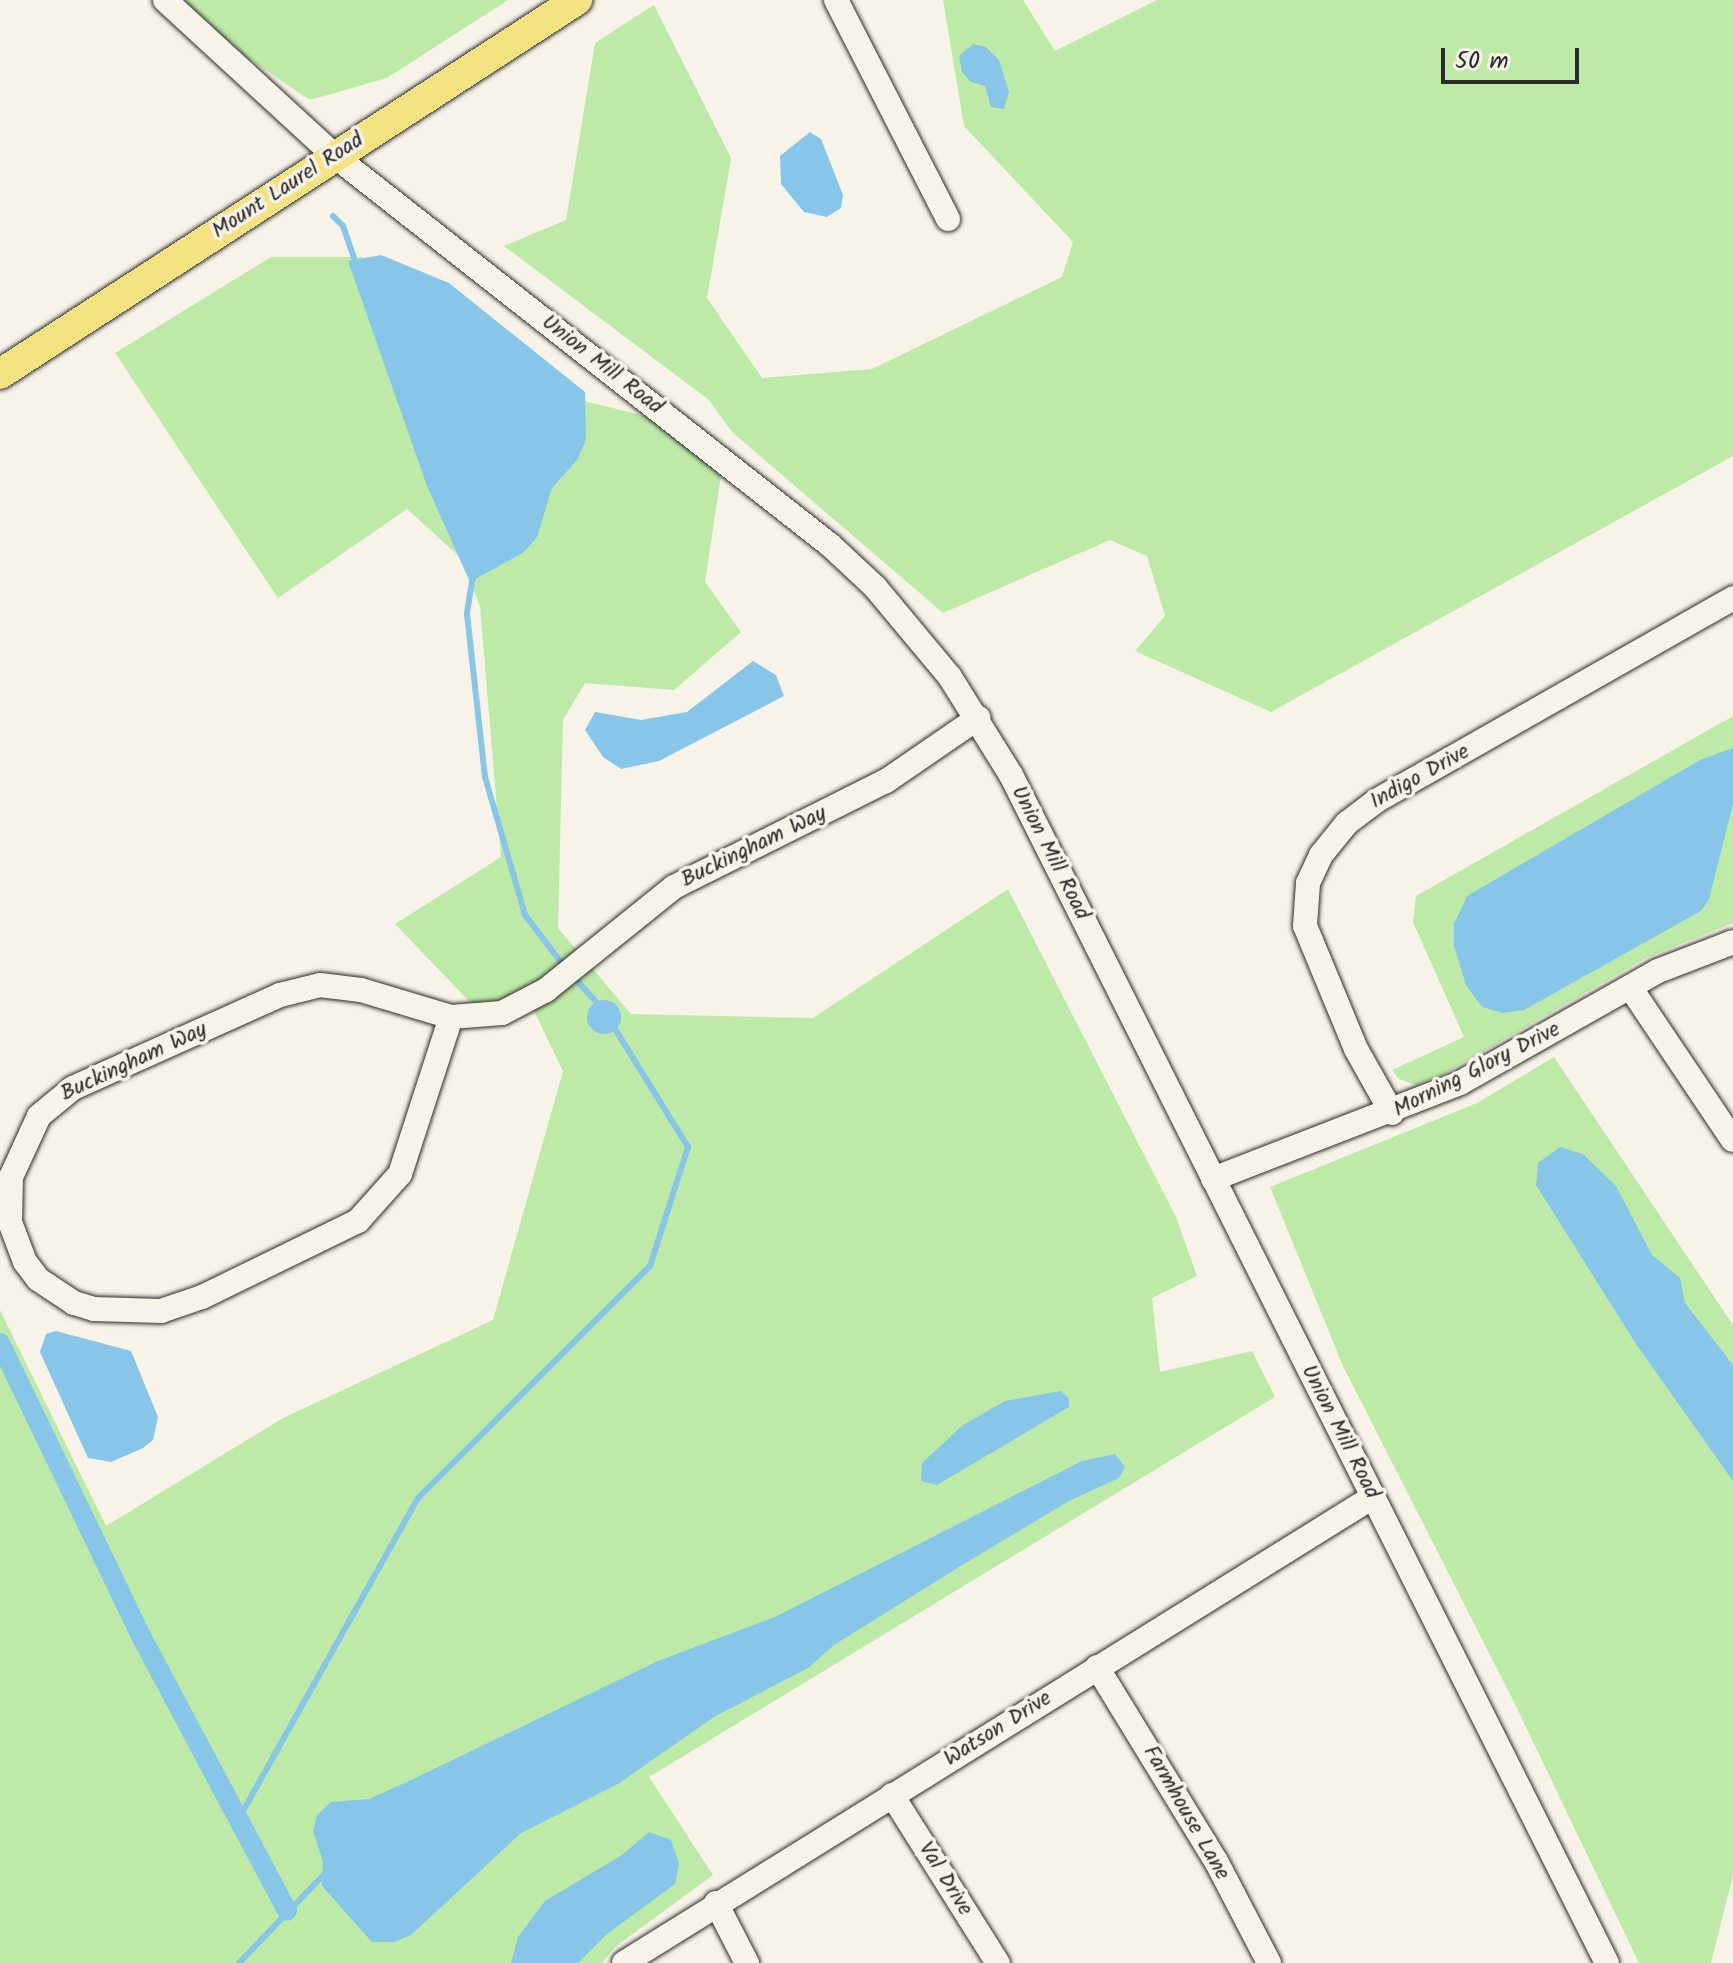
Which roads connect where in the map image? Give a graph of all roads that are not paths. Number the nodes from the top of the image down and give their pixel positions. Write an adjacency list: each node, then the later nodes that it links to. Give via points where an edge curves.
1 (165, 0): 4 (street, Union Mill Road)
2 (577, 0): 4 (main road, Mount Laurel Road)
3 (836, 0): 5 (street)
4 (336, 157): 6 (main road, Mount Laurel Road); 8 (street, Union Mill Road, via 830,545 927,645)
5 (948, 219)
6 (0, 374)
7 (1733, 598): 12 (street, Indigo Drive, via 1376,801 1347,823 1321,855 1308,883 1305,926 1356,1049)
8 (978, 718): 11 (street, Buckingham Way, via 886,781 674,887 525,1003 480,1018); 14 (street, Union Mill Road)
9 (1733, 942): 10 (street, Morning Glory Drive, via 1680,960)
10 (1630, 987): 12 (street, Morning Glory Drive, via 1483,1072); 13 (street)
11 (451, 1017): 11 (street, Buckingham Way, via 400,1174 358,1221 161,1311 94,1309 74,1303 38,1279 25,1262 10,1222 11,1177 39,1116 73,1088 280,995 320,985 361,990)
12 (1392, 1113): 14 (street, Morning Glory Drive)
13 (1733, 1140)
14 (1213, 1179): 15 (street, Union Mill Road)
15 (1373, 1497): 16 (street, Watson Drive); 23 (street, Union Mill Road)
16 (1097, 1667): 17 (street, Watson Drive); 22 (street, Farmhouse Lane, via 1216,1861)
17 (892, 1795): 18 (street, Watson Drive); 21 (street, Val Drive)
18 (716, 1903): 19 (street, Watson Drive); 20 (street)
19 (624, 1963)
20 (747, 1963)
21 (998, 1963)
22 (1269, 1963)
23 (1607, 1963)

